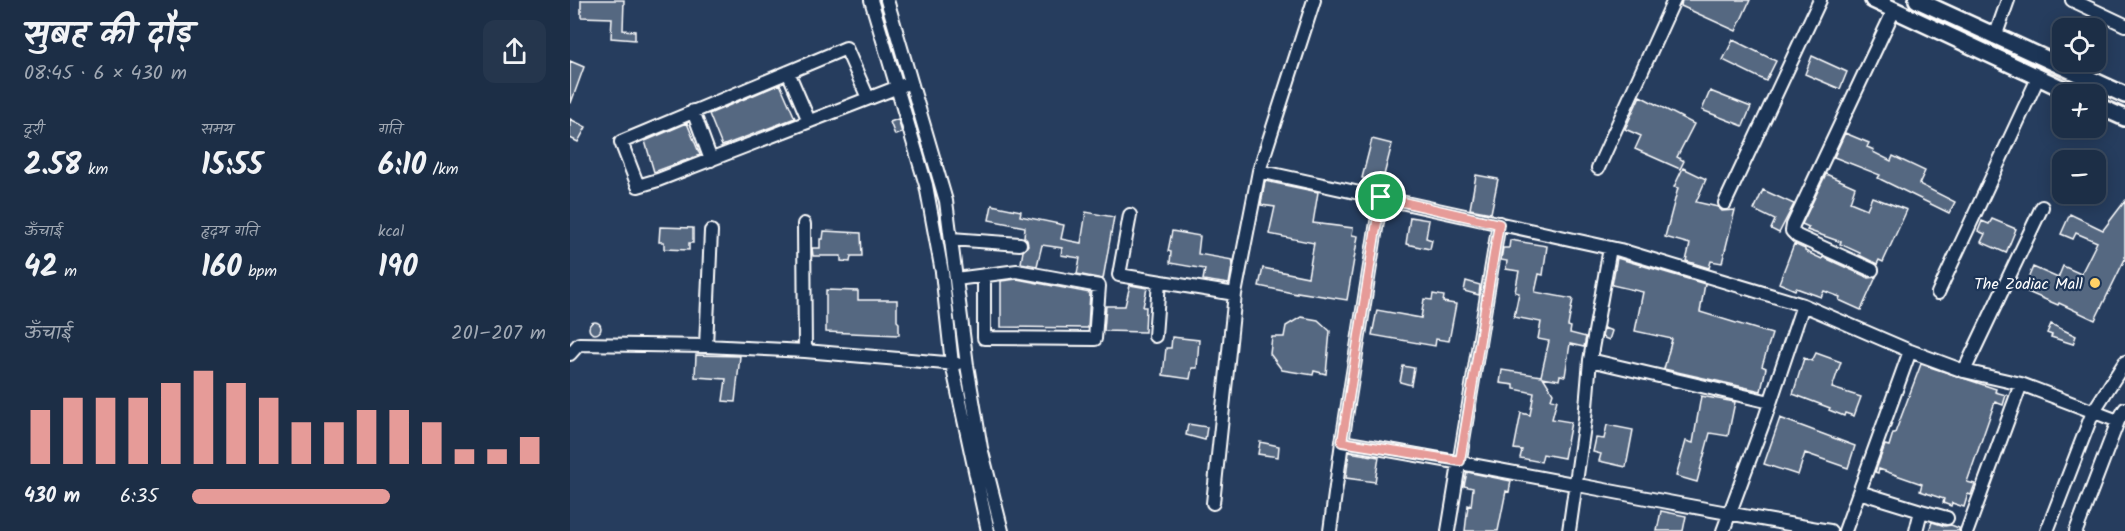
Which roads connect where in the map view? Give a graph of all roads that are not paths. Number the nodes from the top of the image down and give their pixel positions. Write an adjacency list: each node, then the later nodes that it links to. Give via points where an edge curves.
1 (871, 0): 17 (street)
2 (887, 0): 15 (street)
3 (1314, 0): 26 (street)
4 (1674, 0): 25 (street)
5 (1820, 0): 28 (street)
6 (1874, 0): 10 (main road)
7 (1917, 0): 12 (main road)
8 (2008, 0): 12 (street)
9 (2072, 0): 11 (street)
10 (1894, 10): 14 (main road); 39 (street, via 1792,231)
11 (2125, 25)
12 (1995, 37): 18 (main road)
13 (788, 72): 19 (street, via 846,48); 21 (street); 23 (street)
14 (2038, 78): 16 (main road); 43 (street)
15 (912, 82): 17 (street); 34 (street, via 946,201)
16 (2052, 84)
17 (898, 87): 19 (street); 38 (street, via 926,185)
18 (2125, 95)
19 (868, 98): 23 (street)
20 (2106, 109): 22 (main road)
21 (693, 111): 24 (street); 24 (street, via 621,142 638,186)
22 (2125, 118)
23 (809, 121): 24 (street)
24 (711, 160)
25 (1598, 168)
26 (1259, 171): 27 (street); 44 (street)
27 (1381, 197): 32 (street); 61 (street)
28 (1725, 203)
29 (2042, 207): 55 (street)
30 (1130, 215): 42 (street, via 1119,275)
31 (804, 224): 48 (street)
32 (1499, 224): 36 (street); 62 (street)
33 (711, 231): 47 (street)
34 (951, 239): 35 (street); 37 (street)
35 (1020, 244)
36 (1610, 248): 45 (street); 51 (street)
37 (954, 261): 38 (street); 41 (street)
38 (940, 264): 53 (street)
39 (1872, 270)
40 (984, 276): 40 (street, via 984,338 1095,339 1099,286 1017,271); 41 (street)
41 (956, 279): 54 (street)
42 (1160, 282): 44 (street); 46 (street)
43 (1938, 292)
44 (1235, 294): 65 (street)
45 (1803, 305): 49 (street); 57 (street)
46 (1155, 336)
47 (706, 346): 48 (street); 50 (street, via 579,344)
48 (806, 351): 53 (street)
49 (1910, 351): 55 (street); 64 (street)
50 (570, 354)
51 (1590, 360): 57 (street); 63 (street)
52 (2125, 362): 59 (street)
53 (952, 364): 54 (street); 69 (street)
54 (967, 365): 70 (street, via 981,448)
55 (1964, 371): 56 (street)
56 (2021, 384): 59 (street); 78 (street)
57 (1770, 402): 67 (street)
58 (2125, 409): 60 (street)
59 (2092, 412): 60 (street); 79 (street)
60 (2118, 421): 80 (street)
61 (1342, 442): 62 (street); 71 (street)
62 (1460, 461): 63 (street); 72 (street)
63 (1575, 485): 67 (street); 73 (street)
64 (1859, 492): 66 (street); 76 (street)
65 (1213, 503)
66 (1921, 511): 68 (street); 77 (street)
67 (1729, 514): 74 (street); 75 (street)
68 (1947, 518)
69 (988, 531)
70 (1002, 531)
71 (1330, 531)
72 (1448, 531)
73 (1569, 531)
74 (1723, 531)
75 (1830, 531)
76 (1845, 531)
77 (1916, 531)
78 (1967, 531)
79 (2047, 531)
80 (2076, 531)

